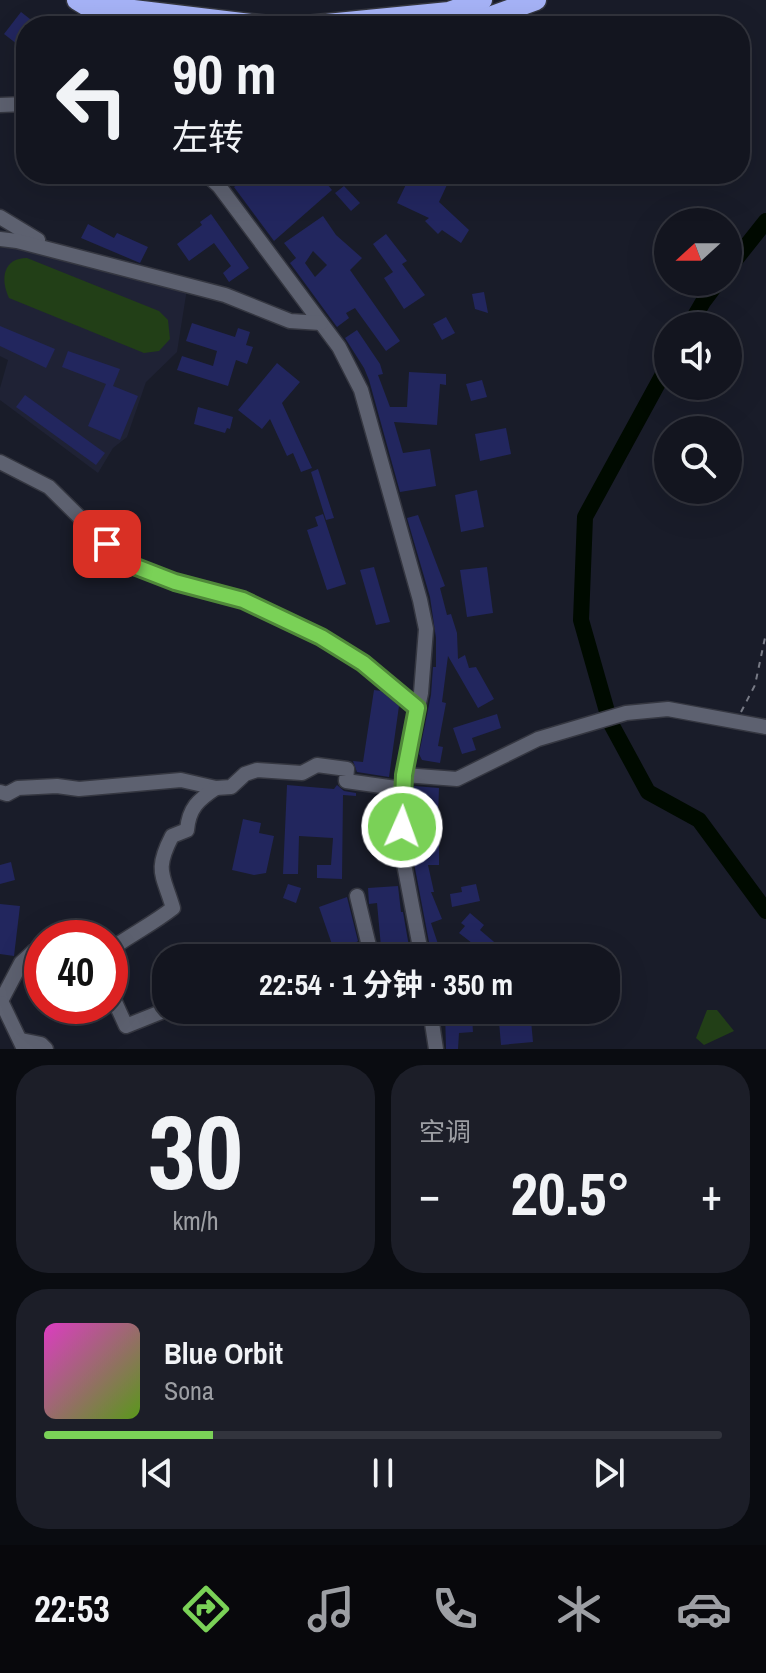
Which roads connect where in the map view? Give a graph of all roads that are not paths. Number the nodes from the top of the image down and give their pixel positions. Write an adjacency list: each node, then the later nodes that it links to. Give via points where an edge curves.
1 (412, 0): 6 (highway)
2 (482, 0): 7 (highway, via 449,12)
3 (536, 0): 8 (highway)
4 (93, 10): 5 (highway)
5 (185, 16)
6 (380, 16)
7 (410, 16)
8 (492, 16)
9 (217, 184): 13 (street)
10 (0, 217): 12 (street)
11 (0, 239): 12 (street)
12 (59, 252): 13 (street, via 225,295 290,321)
13 (321, 323): 15 (street, via 361,390 420,600 426,629)
14 (0, 462): 15 (street, via 49,487 126,563 243,600 321,637 363,663)
15 (417, 708): 17 (street)
16 (766, 727): 17 (street, via 668,709 626,713 538,739 457,779)
17 (404, 782): 18 (street, via 346,781 347,769 317,765 302,773 257,770 231,787); 23 (street, via 404,864)
18 (216, 788): 19 (street, via 181,780); 21 (street, via 198,800 187,830 172,836 161,859 163,885 173,908)
19 (0, 792)
20 (357, 896): 22 (street)
21 (128, 937)
22 (369, 944)
23 (419, 944)
24 (24, 960): 25 (street)
25 (1, 1003): 29 (street)
26 (152, 1016): 27 (street)
27 (125, 1024)
28 (432, 1024): 31 (street)
29 (22, 1044): 30 (street)
30 (46, 1049)
31 (436, 1049)

